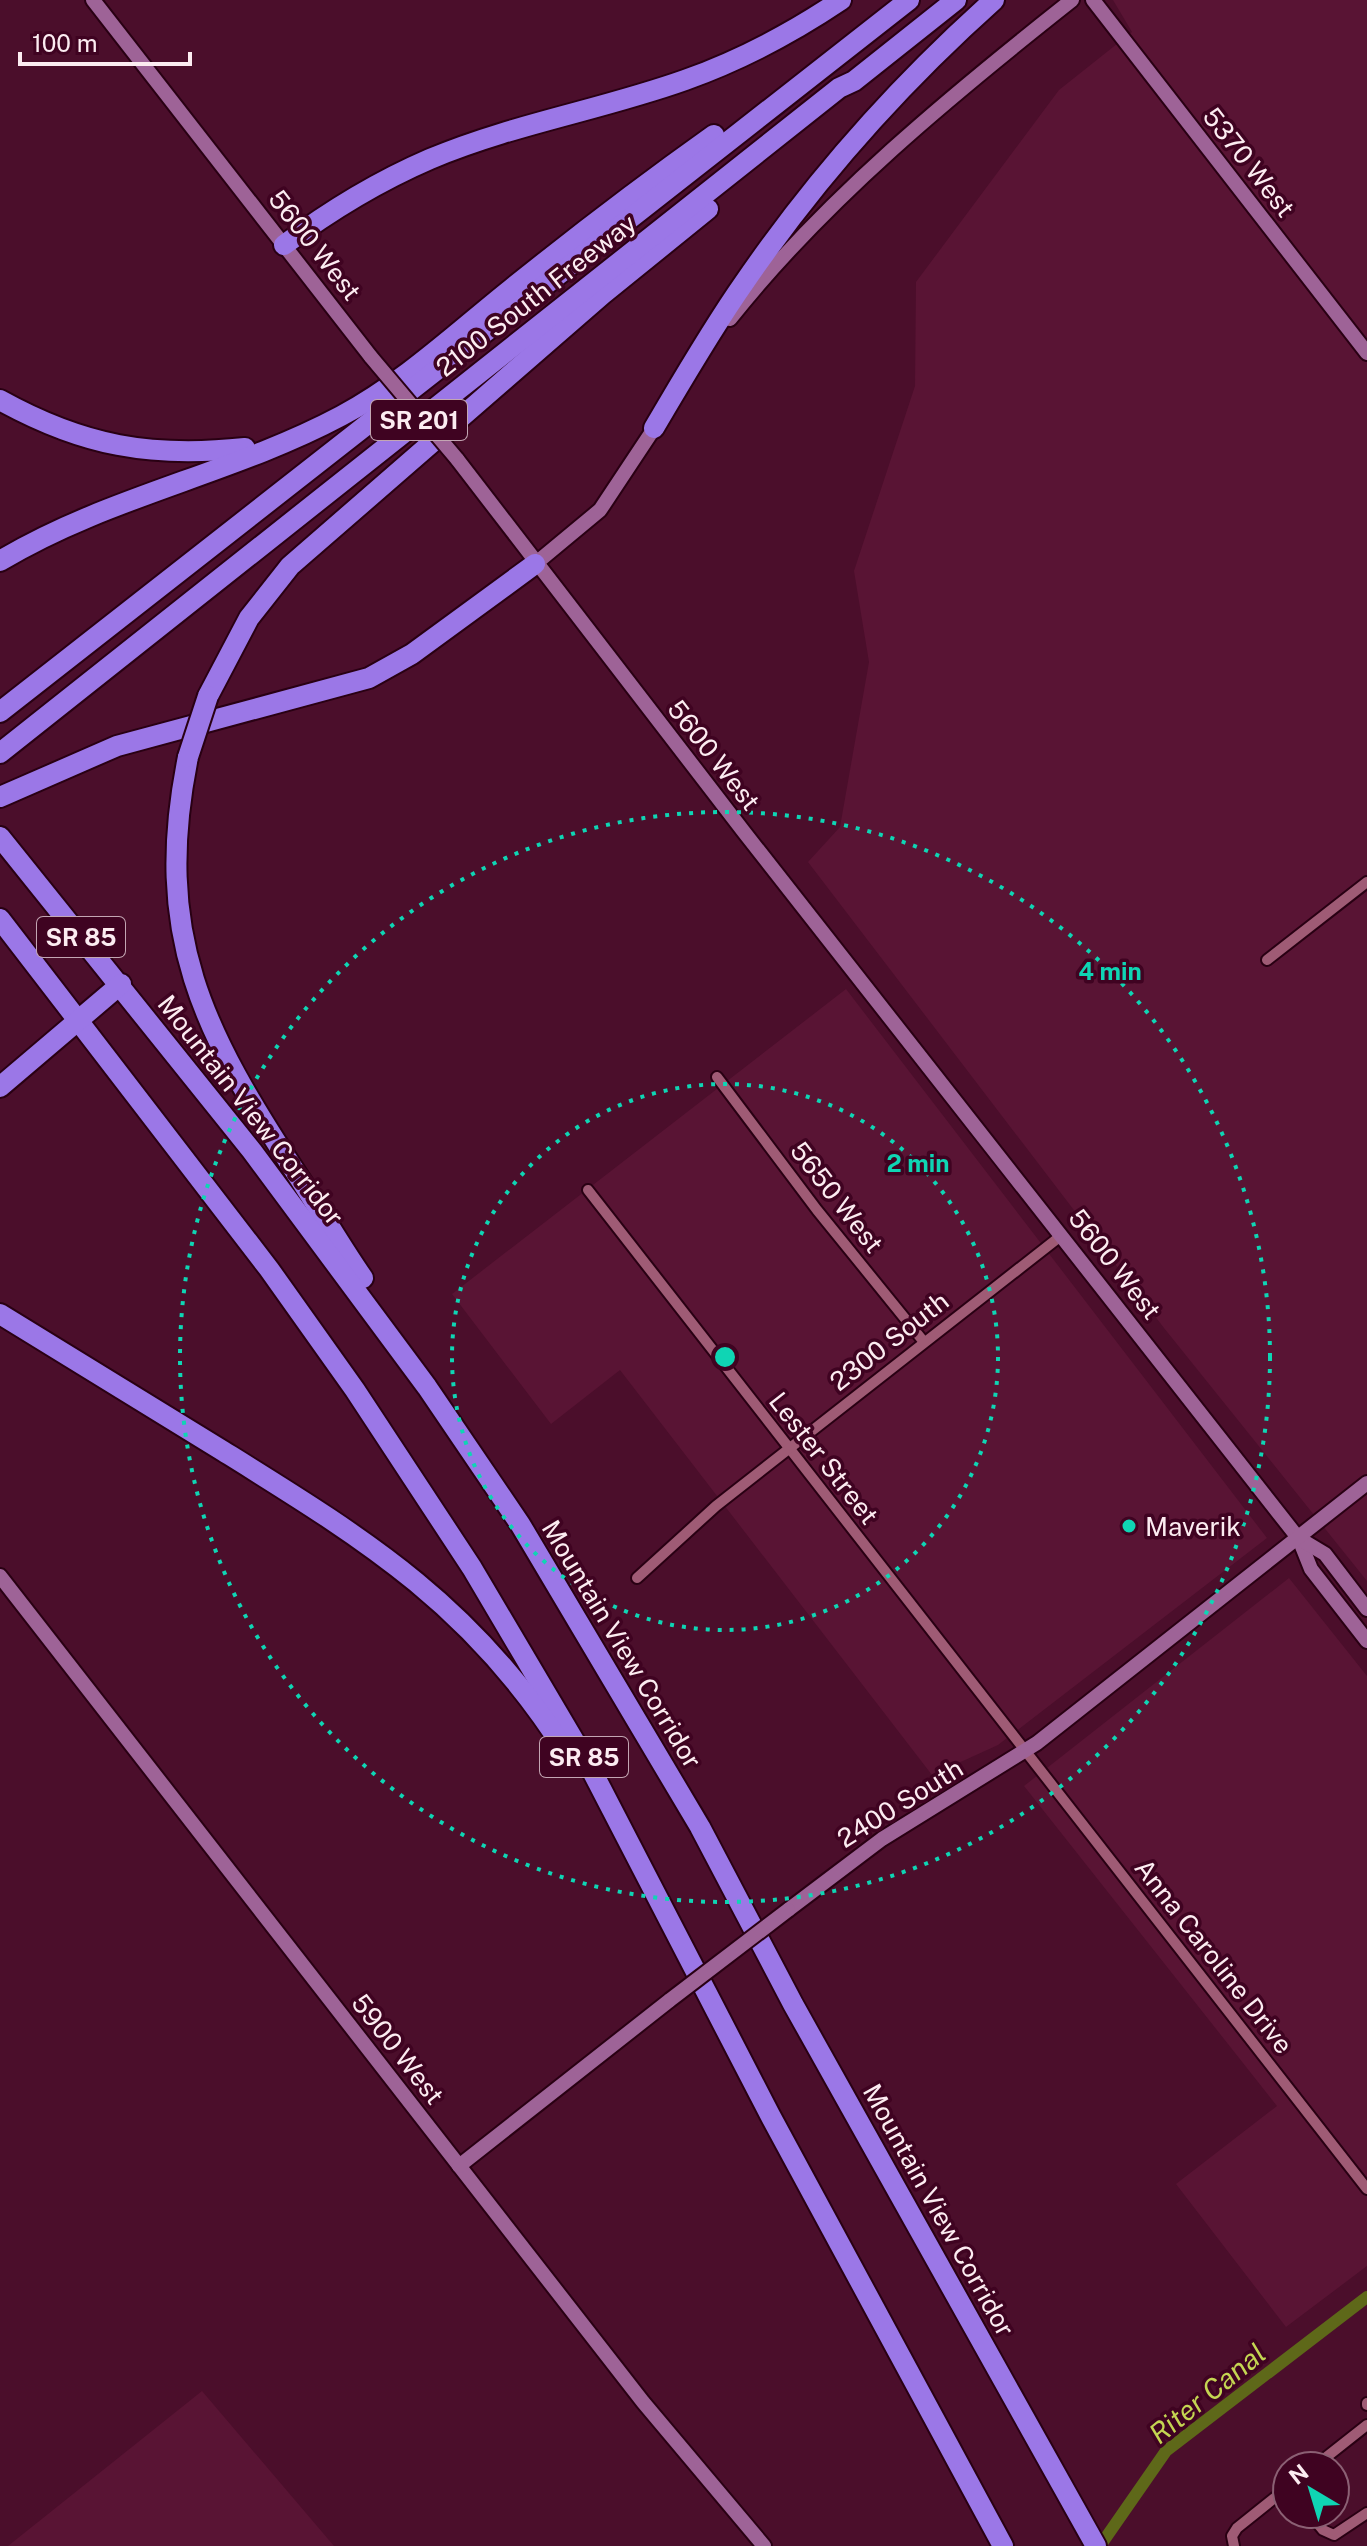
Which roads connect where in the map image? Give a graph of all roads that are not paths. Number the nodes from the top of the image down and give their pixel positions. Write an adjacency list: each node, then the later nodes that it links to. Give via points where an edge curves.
1 (93, 0): 10 (street, 5600 West)
2 (841, 0): 10 (highway, via 787,34 711,70 428,160)
3 (909, 0): 8 (highway, 2100 South Freeway / SR 201)
4 (956, 0): 9 (highway, 2100 South Freeway / SR 201)
5 (994, 0): 13 (highway, via 875,120 771,245)
6 (1072, 0): 13 (street, via 797,241 726,324)
7 (1093, 0): 11 (street, 5370 West)
8 (829, 64): 14 (highway, via 786,82 564,246 382,391); 17 (highway, 2100 South Freeway / SR 201)
9 (854, 81): 18 (highway, 2100 South Freeway / SR 201); 34 (highway, bridge, via 298,558 249,618 208,696 188,757 179,803 176,878 185,946 212,1031 240,1087)
10 (284, 245): 16 (street, 5600 West, bridge)
11 (1367, 353)
12 (0, 400): 14 (highway, via 58,430 118,447 197,452)
13 (654, 428): 16 (street, via 600,510)
14 (281, 442): 15 (highway, via 59,530)
15 (0, 561)
16 (535, 564): 19 (highway, via 412,654 369,678 117,746); 29 (street, 5600 West)
17 (0, 712)
18 (0, 753)
19 (0, 797)
20 (0, 837): 24 (highway, Mountain View Corridor / SR 85)
21 (1367, 882): 23 (street)
22 (0, 919): 25 (highway, SR 85)
23 (1267, 960)
24 (121, 984): 25 (highway); 34 (highway, Mountain View Corridor / SR 85, via 327,1250)
25 (80, 1020): 27 (highway); 41 (highway, SR 85, via 269,1269 430,1500 592,1771)
26 (717, 1077): 31 (street, 5650 West)
27 (0, 1087)
28 (588, 1190): 32 (street, Lester Street)
29 (1062, 1235): 31 (street, 2300 South); 35 (street, 5600 West)
30 (0, 1314): 41 (highway, via 337,1522 435,1595 501,1663 540,1713)
31 (924, 1342): 32 (street, 2300 South)
32 (788, 1447): 37 (street, 2300 South); 40 (street, Lester Street)
33 (1367, 1483): 35 (street, 2400 South)
34 (520, 1524): 54 (highway, Mountain View Corridor / SR 85, via 700,1827)
35 (1299, 1539): 38 (street, 5600 West, via 1325,1554); 39 (street, 5600 West, via 1311,1569); 40 (street, 2400 South)
36 (0, 1576): 42 (street, 5900 West)
37 (637, 1578)
38 (1367, 1609)
39 (1367, 1641)
40 (1025, 1752): 42 (street, 2400 South, bridge, via 882,1839); 43 (street, Anna Caroline Drive)
41 (655, 1894): 53 (highway, SR 85)
42 (459, 2166): 52 (street, 5900 West, via 671,2437)
43 (1367, 2189)
44 (1367, 2425): 45 (street)
45 (1335, 2450)
46 (1271, 2501): 51 (street, via 1241,2524)
47 (1367, 2513): 48 (street)
48 (1351, 2525)
49 (1326, 2530): 50 (street, via 1331,2535)
50 (1345, 2530)
51 (1233, 2541)
52 (764, 2546)
53 (1003, 2546)
54 (1096, 2546)

